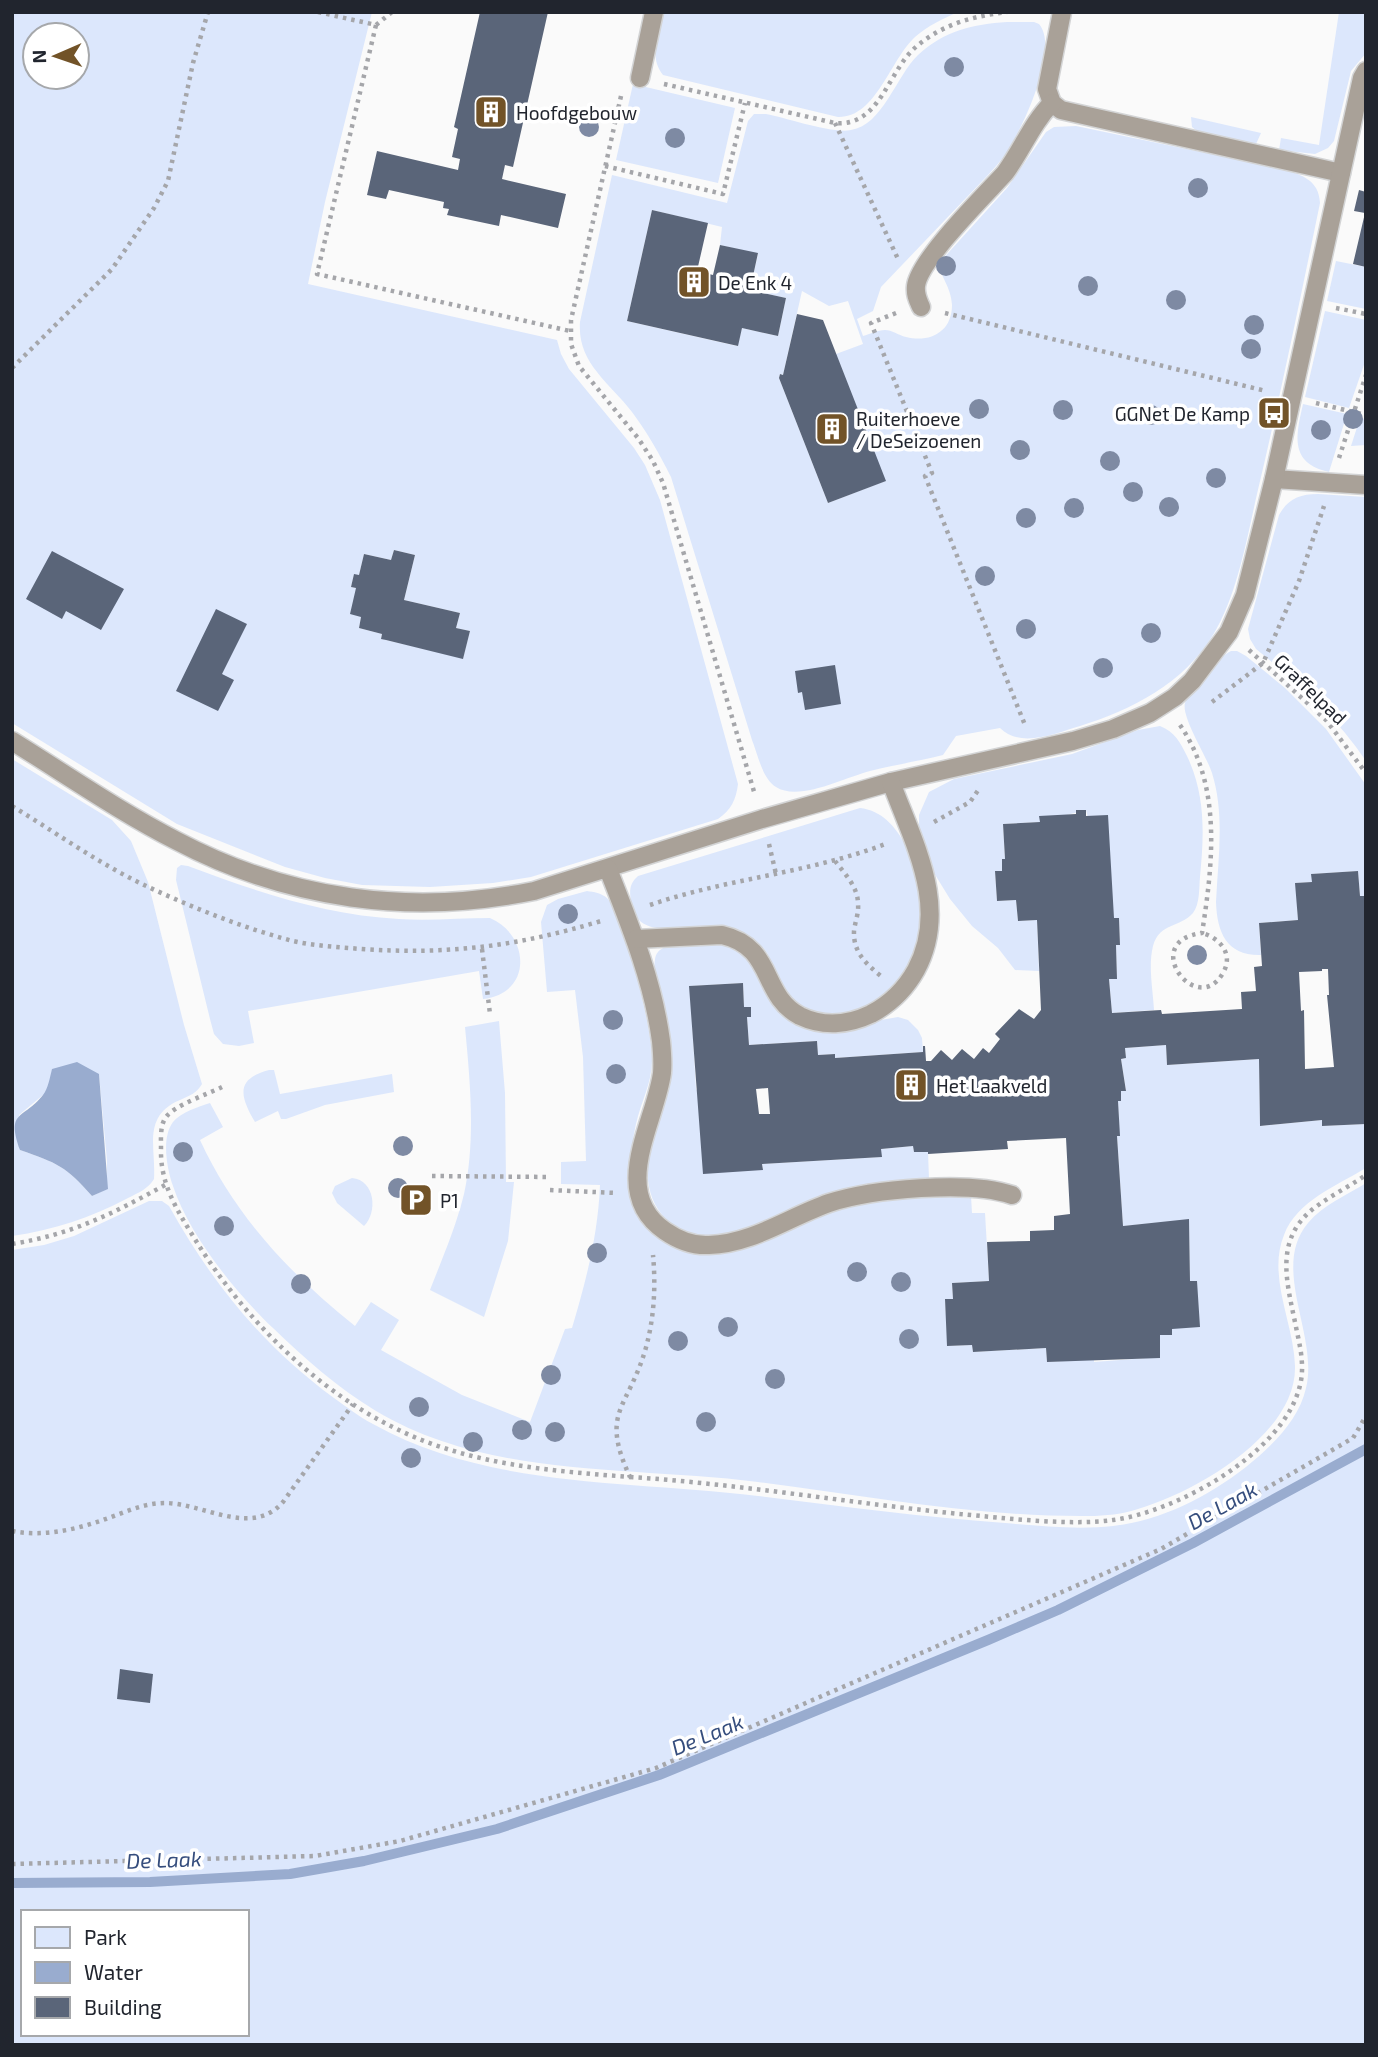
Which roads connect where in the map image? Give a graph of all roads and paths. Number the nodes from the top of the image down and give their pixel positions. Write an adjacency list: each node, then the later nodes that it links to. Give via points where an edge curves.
1 (208, 12): 17 (path, via 168,181 155,208 112,269)
2 (318, 12): 7 (path)
3 (392, 12): 7 (path)
4 (654, 12): 9 (lane)
5 (1007, 12): 12 (path, via 969,18 930,36 909,53 866,116 847,124)
6 (1062, 12): 11 (lane, via 1047,89)
7 (376, 25): 16 (path, via 317,274)
8 (1366, 71): 14 (lane)
9 (640, 78): 10 (path); 13 (path, via 626,74)
10 (745, 103): 12 (path); 13 (path, via 723,194)
11 (1052, 103): 14 (lane, via 1060,110); 15 (lane, via 1005,173 924,265 916,285)
12 (835, 123): 15 (path)
13 (605, 166): 16 (path)
14 (1341, 173): 19 (lane)
15 (919, 302): 19 (path); 30 (path, via 872,323 932,473 925,476)
16 (569, 331): 33 (path, via 579,366 638,438 663,483)
17 (12, 368)
18 (1366, 375): 20 (path)
19 (1292, 397): 20 (path); 22 (lane)
20 (1354, 412): 21 (path); 23 (path)
21 (1366, 415)
22 (1274, 479): 23 (lane); 25 (lane, via 1245,595)
23 (1331, 483): 24 (lane); 26 (path, via 1299,581)
24 (1366, 485)
25 (1229, 632): 26 (path, Graffelpad); 28 (lane, via 1192,681)
26 (1263, 663): 27 (path); 31 (path, Graffelpad, via 1326,720)
27 (1210, 702)
28 (1165, 704): 30 (lane, via 1112,729); 36 (path, via 1202,770 1212,815)
29 (12, 741): 35 (lane, via 178,842 251,873 324,894 361,901 438,904 526,893)
30 (1035, 750): 32 (lane)
31 (1366, 773)
32 (891, 782): 33 (lane); 39 (lane, via 925,876 931,920 920,962)
33 (762, 819): 35 (lane)
34 (835, 861): 39 (path, via 855,890 855,946 867,965)
35 (608, 869): 37 (lane)
36 (1202, 933): 36 (path, via 1181,940 1173,960 1186,983 1199,987 1212,984 1227,965 1222,943)
37 (636, 939): 39 (lane, via 734,938 753,950 789,1008 822,1023 862,1018); 47 (lane, via 662,1056 662,1073 639,1156)
38 (482, 949): 40 (path)
39 (899, 992)
40 (490, 1014)
41 (222, 1087): 45 (path, via 166,1117 160,1155)
42 (1366, 1175): 53 (path, via 1304,1216 1290,1240 1286,1269 1302,1358 1296,1400 1273,1434 1242,1462 1176,1503 1130,1517 1083,1522 959,1514)
43 (432, 1176): 44 (path)
44 (550, 1177)
45 (165, 1185): 50 (path, via 93,1222); 51 (path, via 233,1295 289,1353)
46 (550, 1190): 47 (path)
47 (640, 1194): 49 (lane)
48 (1012, 1195): 49 (lane, via 971,1188 870,1193 828,1203 724,1245 686,1242)
49 (649, 1216): 53 (path, via 653,1315 615,1433)
50 (12, 1244)
51 (353, 1404): 53 (path, via 402,1432 500,1463); 54 (path, via 283,1502 266,1516 239,1518 165,1503 125,1511 80,1528 26,1534)
52 (1366, 1416): 55 (path, via 1353,1438 1161,1549 656,1768 400,1841 315,1856)
53 (630, 1477)
54 (12, 1531)
55 (12, 1864)

